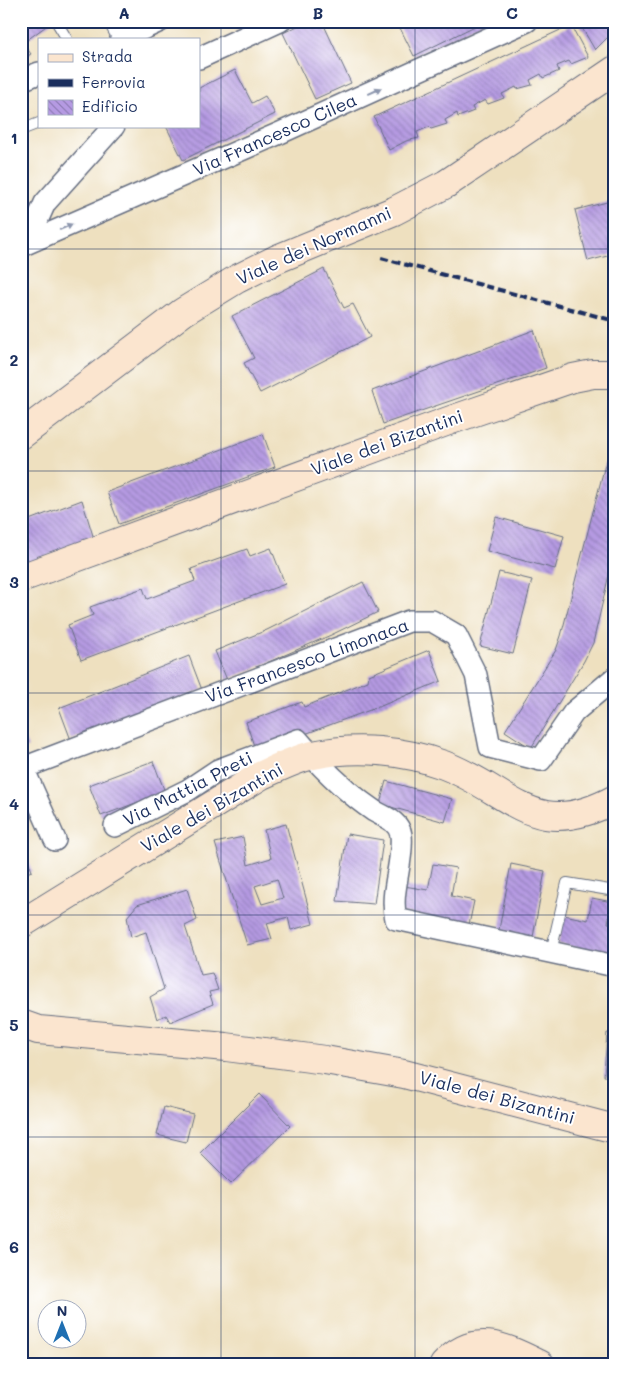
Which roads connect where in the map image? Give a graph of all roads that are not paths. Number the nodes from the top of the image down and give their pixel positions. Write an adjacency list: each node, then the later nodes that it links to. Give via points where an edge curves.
1 (56, 21): 6 (lane)
2 (108, 21): 7 (lane)
3 (280, 21): 9 (street)
4 (527, 21): 16 (street, Via Francesco Cilea, one-way to 4, via 289,130)
5 (155, 22): 8 (street)
6 (66, 38)
7 (119, 38)
8 (122, 38)
9 (200, 58)
10 (615, 70): 18 (street, Viale dei Normanni, via 446,184 394,211 277,259 183,312)
11 (38, 73): 12 (street)
12 (21, 80)
13 (38, 123): 15 (lane)
14 (112, 128): 16 (street, via 45,203)
15 (21, 130)
16 (24, 244)
17 (615, 374): 19 (street, Viale dei Bizantini, via 573,378 460,416)
18 (21, 435)
19 (21, 578)
20 (615, 680): 24 (street, Via Francesco Limonaca, via 574,712 541,760 490,747 476,675 456,635 432,621 409,621 23,768)
21 (312, 756): 22 (street, Viale dei Bizantini, via 365,750 422,758 465,775 519,807 548,816 582,813); 23 (street, Via Mattia Preti, via 298,740 257,754 218,770 188,790); 26 (street, Viale dei Bizantini, via 260,776); 27 (street, via 373,810 396,823 401,834 394,908 396,919)
22 (615, 799)
23 (115, 826)
24 (55, 840)
25 (615, 891): 27 (lane, via 567,883)
26 (21, 924)
27 (551, 952): 28 (street)
28 (615, 966)
29 (21, 1024): 30 (street, Viale dei Bizantini, via 38,1030 226,1046 396,1072)
30 (615, 1129)
31 (444, 1365): 32 (street, via 464,1348 492,1345)
32 (541, 1365)

